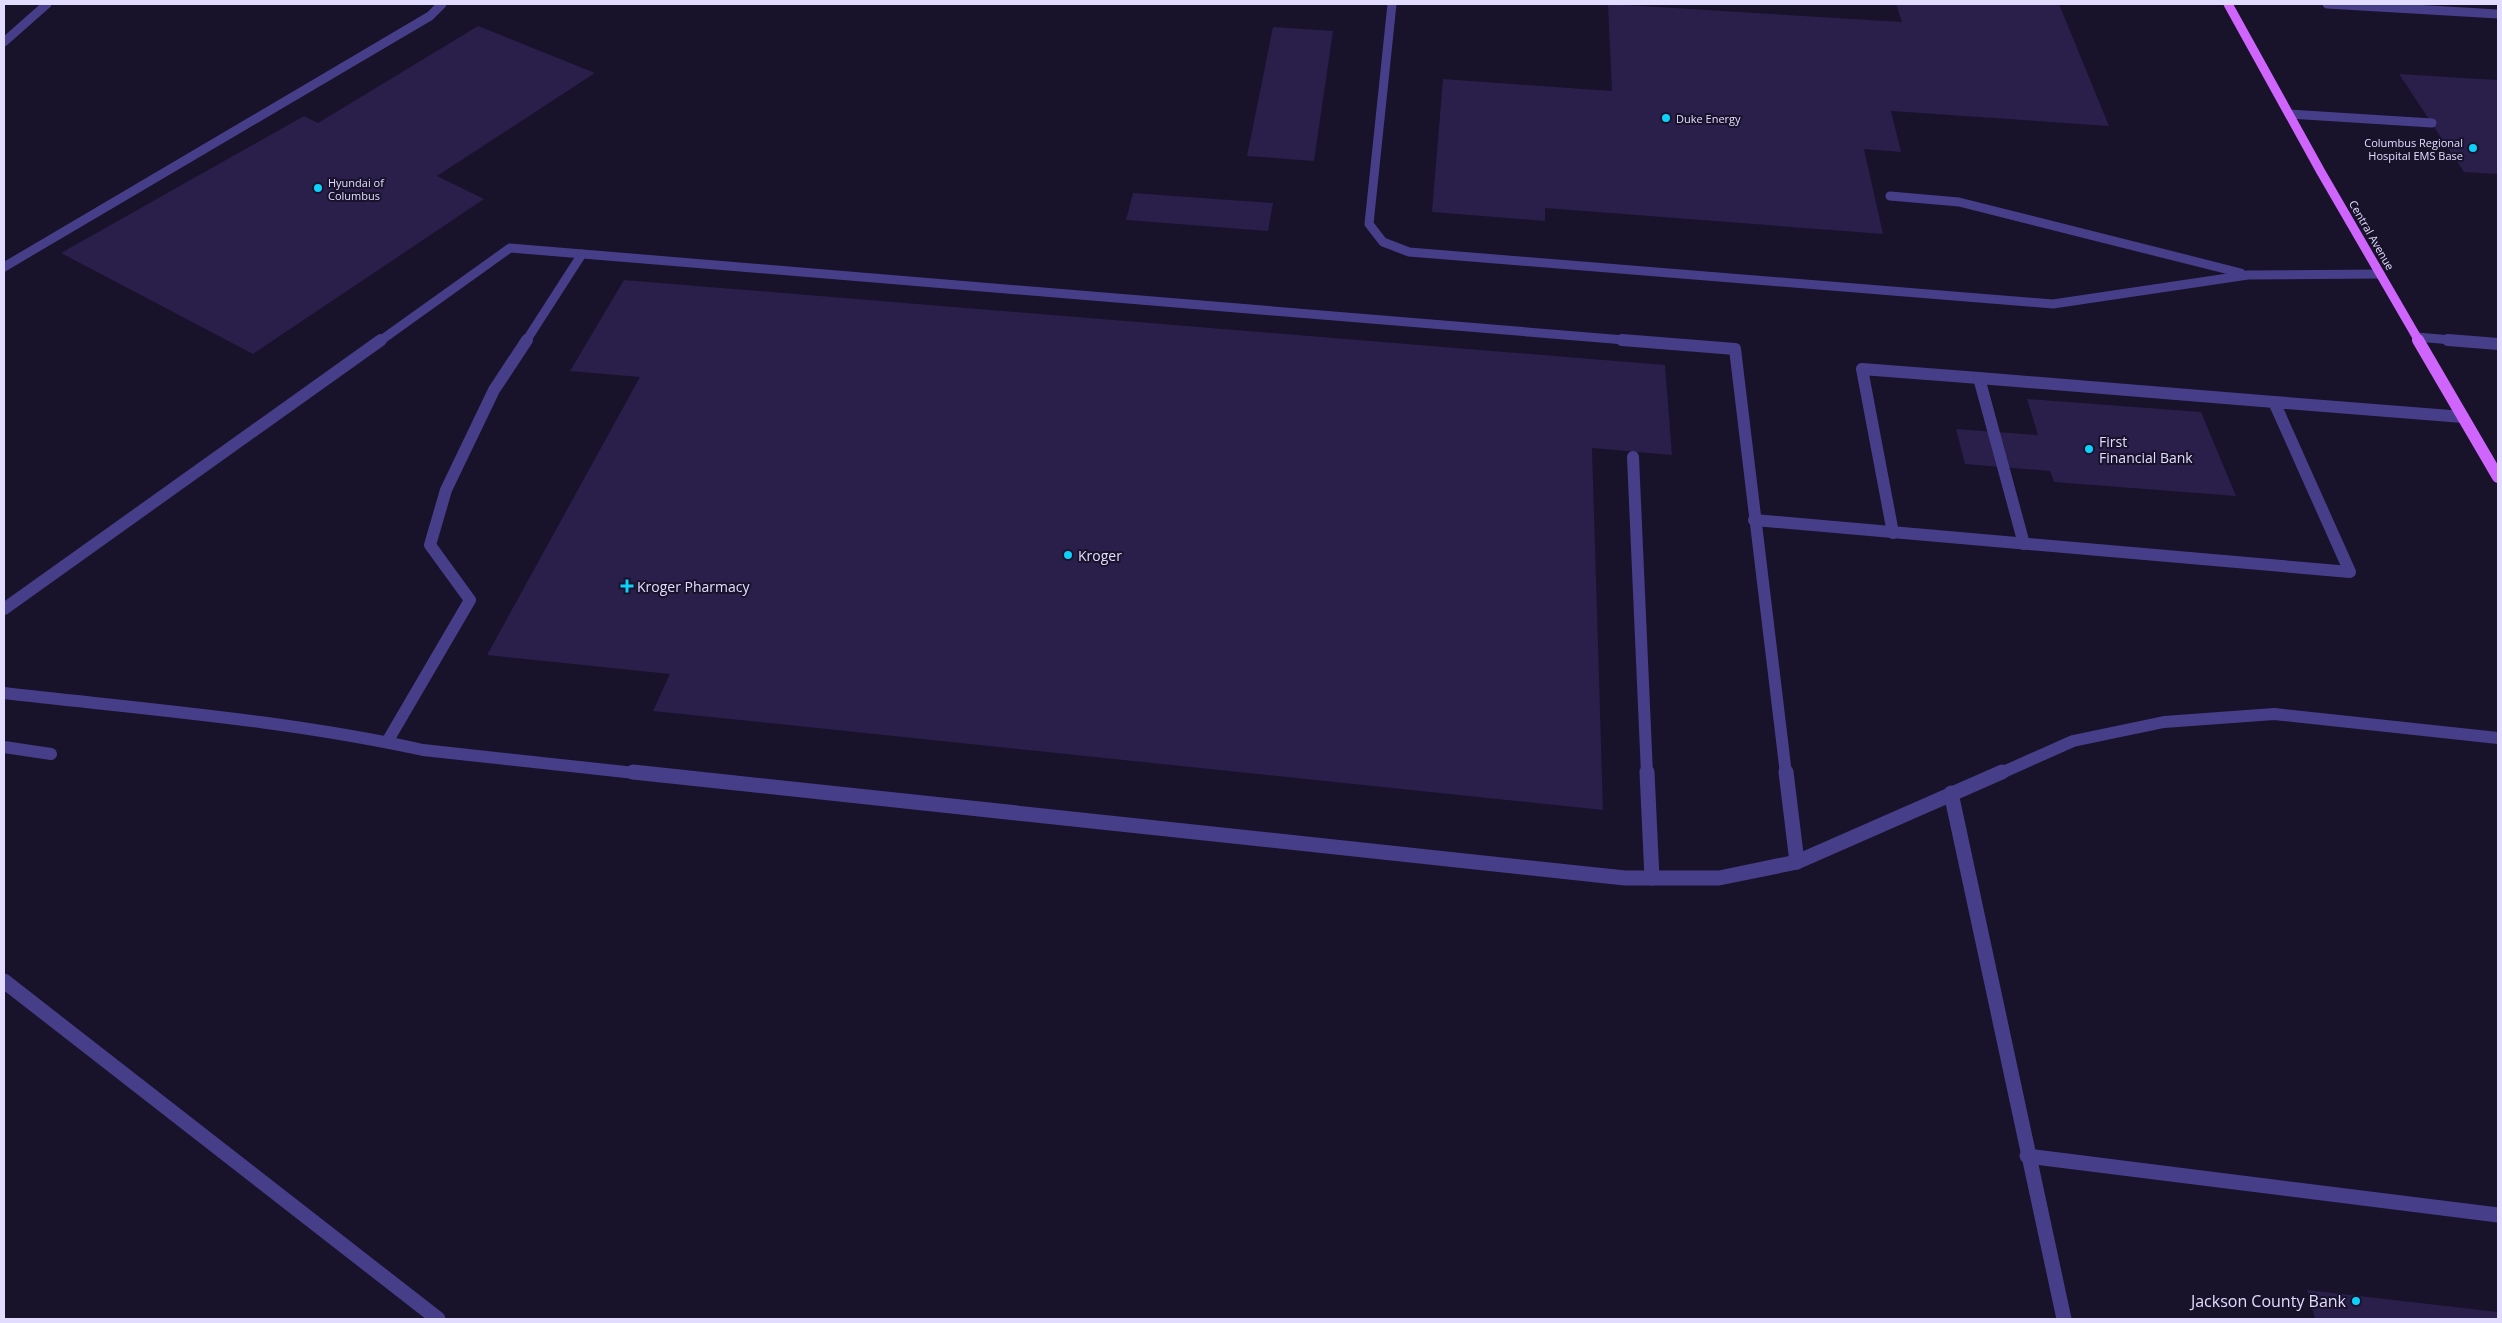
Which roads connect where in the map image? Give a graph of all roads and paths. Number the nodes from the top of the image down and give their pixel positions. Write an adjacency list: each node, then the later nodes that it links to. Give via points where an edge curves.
1 (47, 4): 7 (street)
2 (442, 4): 12 (street, via 430,16)
3 (1392, 4): 14 (street, via 1369,224 1383,242 1408,252 2053,304)
4 (2228, 4): 8 (main road, Central Avenue)
5 (2327, 4): 6 (street)
6 (2498, 14)
7 (4, 42)
8 (2289, 114): 9 (street); 13 (main road, Central Avenue)
9 (2432, 124)
10 (1890, 196): 14 (street, via 1959,202)
11 (582, 254): 22 (street, via 1735,349); 25 (street, via 510,248); 28 (street, via 494,390 446,490 430,545 470,600)
12 (4, 267)
13 (2380, 274): 14 (street); 15 (main road, Central Avenue)
14 (2248, 275)
15 (2417, 337): 16 (street); 19 (main road, Central Avenue)
16 (2498, 344)
17 (1979, 378): 18 (street); 23 (street, via 1862,369); 24 (street)
18 (2274, 402): 19 (street); 24 (street, via 2350,572)
19 (2463, 417): 21 (main road, Central Avenue)
20 (1633, 457): 33 (street)
21 (2498, 477)
22 (1754, 520): 23 (street); 32 (street)
23 (1894, 532): 24 (street)
24 (2024, 544)
25 (4, 609)
26 (4, 693): 28 (street, via 268,724)
27 (2498, 738): 31 (street, via 2274,714 2164,722 2074,741)
28 (387, 742): 33 (street, via 423,750 664,776 1596,875)
29 (4, 747): 30 (street)
30 (51, 754)
31 (1951, 793): 32 (street); 35 (street)
32 (1797, 862): 33 (street, via 1720,878)
33 (1652, 878)
34 (4, 981): 37 (street)
35 (2027, 1156): 36 (street); 38 (street)
36 (2498, 1215)
37 (438, 1319)
38 (2064, 1319)

